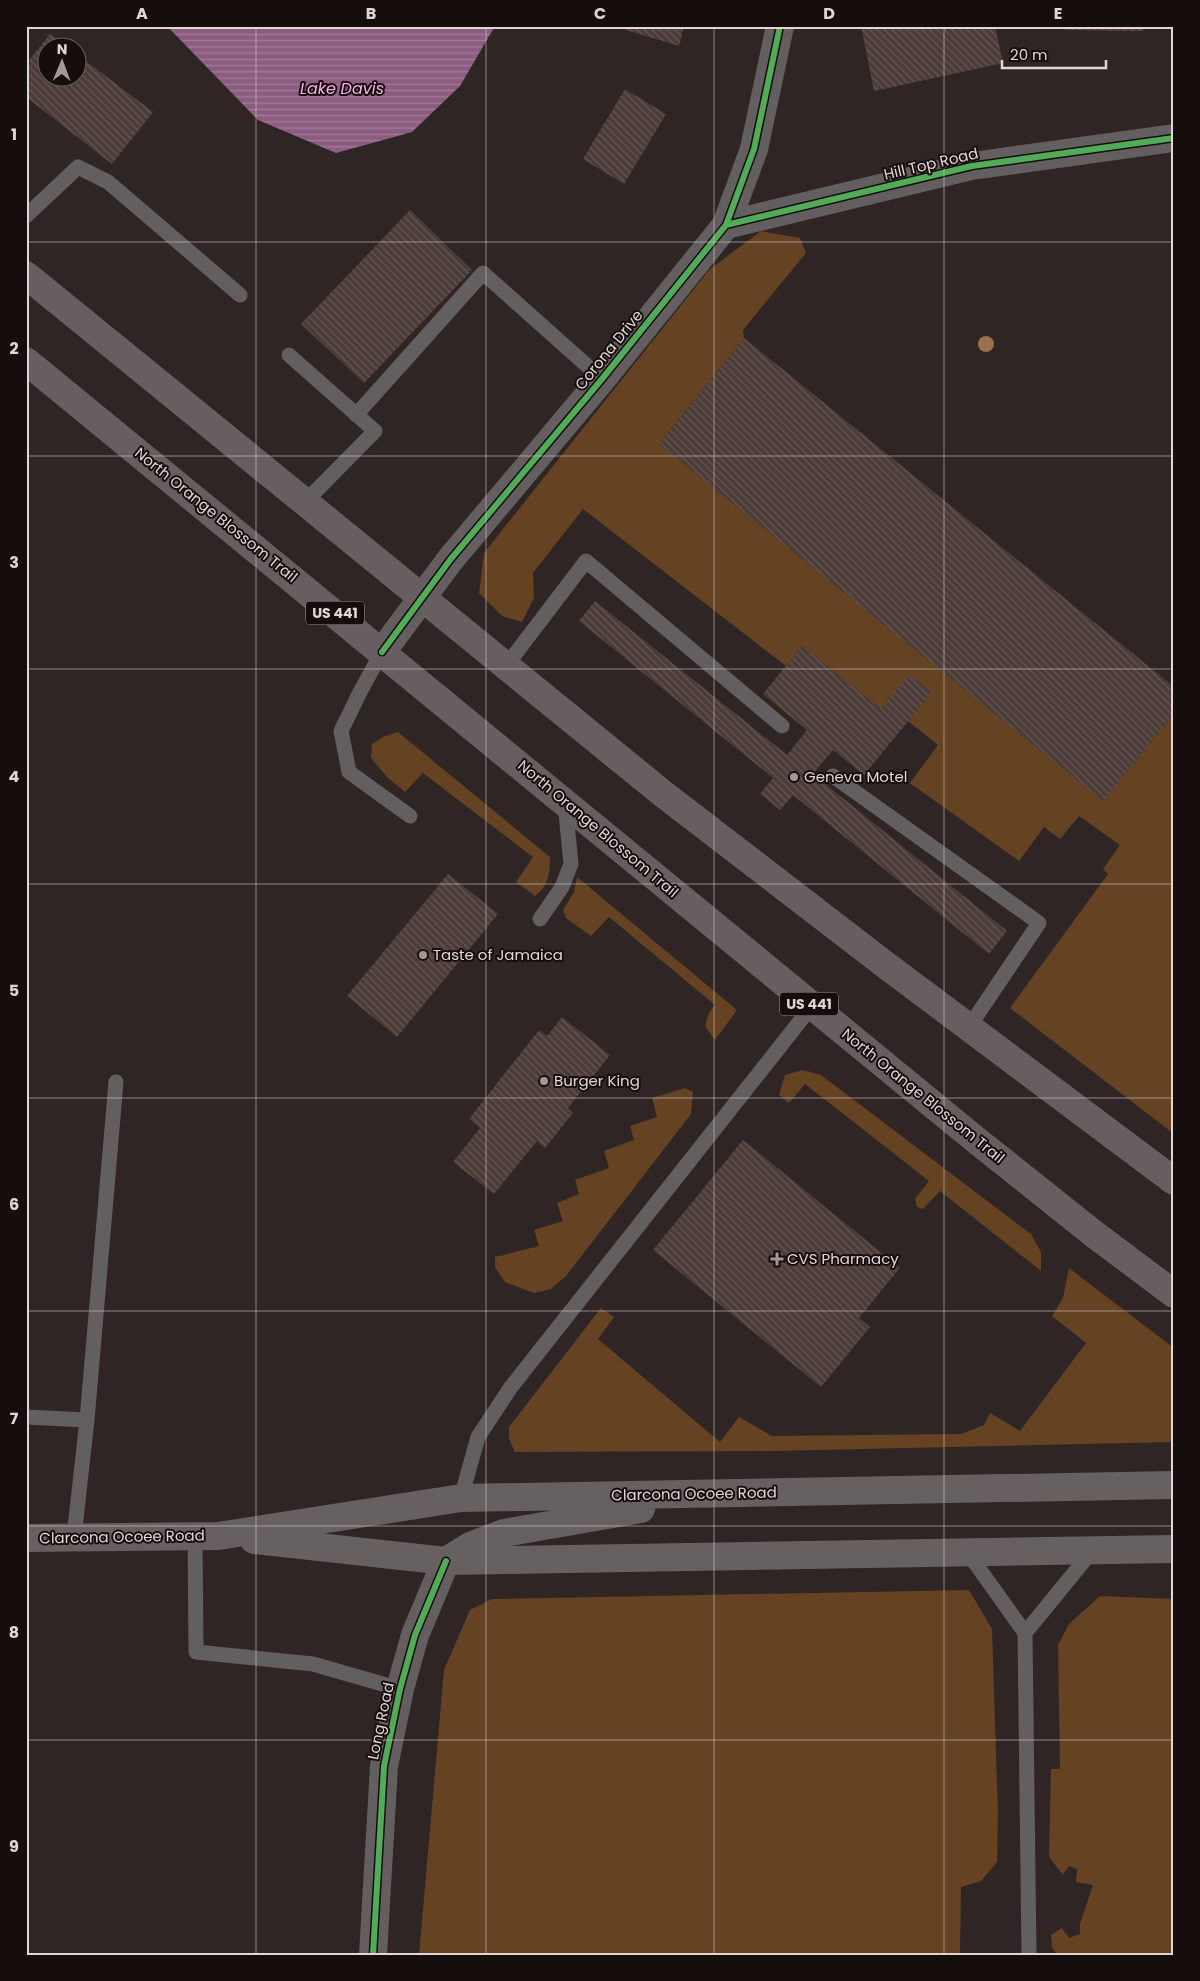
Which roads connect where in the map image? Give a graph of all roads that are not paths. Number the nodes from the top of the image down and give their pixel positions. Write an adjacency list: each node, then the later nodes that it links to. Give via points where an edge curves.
1 (780, 26): 4 (street, Corona Drive, via 754,149)
2 (1174, 138): 4 (street, Hill Top Road, via 972,166)
3 (26, 216): 6 (lane, via 78,167 108,182)
4 (726, 226): 9 (street, Corona Drive)
5 (26, 275): 11 (main road)
6 (240, 295)
7 (289, 355): 10 (lane)
8 (26, 360): 13 (main road, North Orange Blossom Trail / US 441)
9 (602, 380): 10 (lane, via 483,273); 12 (street, Corona Drive)
10 (356, 415): 11 (lane, via 375,431)
11 (305, 502): 12 (main road)
12 (422, 597): 13 (street, Corona Drive); 14 (main road)
13 (382, 652): 17 (main road, North Orange Blossom Trail / US 441); 18 (lane, via 341,731 349,772)
14 (506, 666): 15 (lane, via 586,561); 21 (main road, via 662,793)
15 (782, 726)
16 (833, 776): 21 (lane, via 1039,923)
17 (565, 802): 19 (lane, via 571,864 562,887); 20 (main road, North Orange Blossom Trail / US 441)
18 (410, 816)
19 (540, 919)
20 (812, 1006): 24 (main road, North Orange Blossom Trail / US 441, via 1094,1234); 29 (lane, via 511,1388 478,1437)
21 (969, 1026): 23 (main road)
22 (116, 1082): 26 (lane)
23 (1174, 1181)
24 (1174, 1294)
25 (26, 1417): 26 (lane)
26 (87, 1420): 31 (lane)
27 (1174, 1485): 28 (main road, Clarcona Ocoee Road)
28 (726, 1494): 29 (main road, Clarcona Ocoee Road); 36 (main road, via 504,1533 472,1545)
29 (461, 1498): 30 (main road, Clarcona Ocoee Road)
30 (206, 1536): 31 (main road, Clarcona Ocoee Road); 36 (main road, Clarcona Ocoee Road); 38 (lane, via 196,1652 313,1664)
31 (74, 1537): 32 (main road, Clarcona Ocoee Road)
32 (26, 1538)
33 (1174, 1549): 34 (main road, Clarcona Ocoee Road)
34 (1092, 1552): 35 (main road, Clarcona Ocoee Road); 37 (lane)
35 (968, 1553): 36 (main road, Clarcona Ocoee Road); 37 (lane)
36 (446, 1561): 38 (street, Long Road, via 415,1635)
37 (1025, 1633): 40 (lane)
38 (400, 1689): 39 (street, Long Road, via 384,1766)
39 (373, 1955)
40 (1028, 1955)

